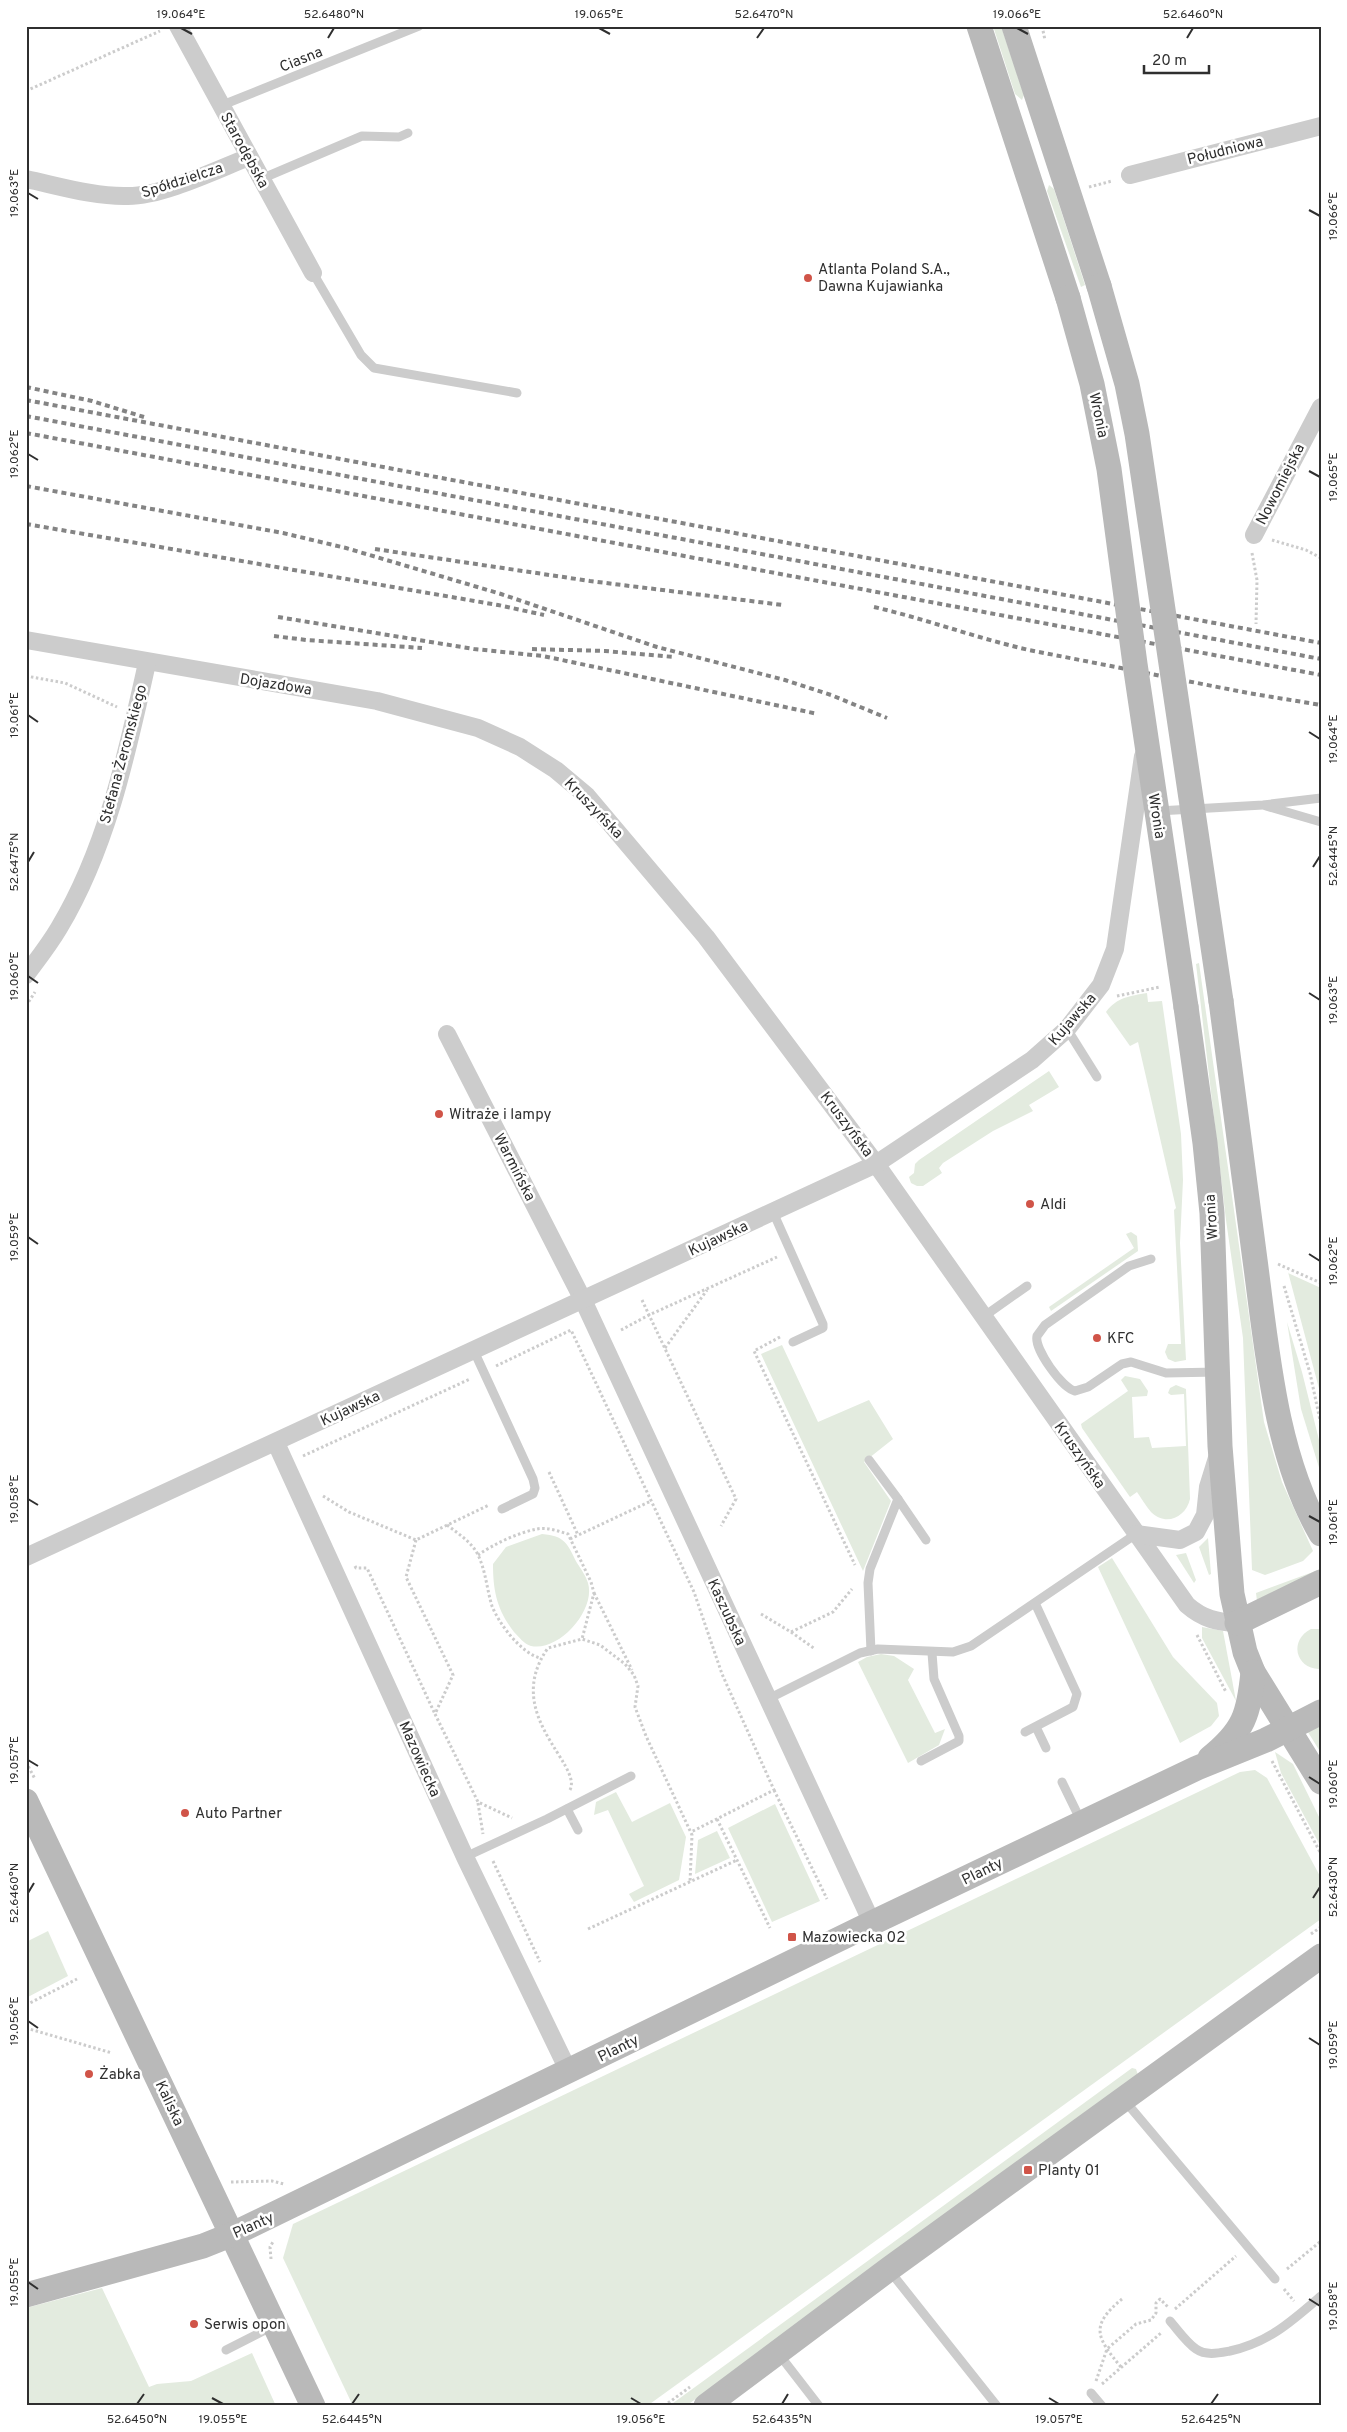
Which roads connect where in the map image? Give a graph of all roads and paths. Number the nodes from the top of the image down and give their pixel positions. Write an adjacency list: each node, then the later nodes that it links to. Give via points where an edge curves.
1 (178, 26): 7 (street, Starodębska)
2 (419, 26): 7 (lane, Ciasna)
3 (979, 26): 55 (main road, Wronia, bridge, via 1068,298 1092,384 1109,469 1205,1143)
4 (1014, 26): 69 (main road, bridge, via 1099,286 1127,384 1221,1001 1278,1411)
5 (160, 30): 6 (path)
6 (26, 91)
7 (220, 106): 10 (street, Starodębska)
8 (1321, 126): 11 (street, Południowa)
9 (408, 133): 13 (lane, via 362,136)
10 (249, 158): 12 (street, Spółdzielcza, via 148,194 130,196 108,195); 13 (street, Starodębska)
11 (1126, 177): 14 (path)
12 (26, 179)
13 (261, 179): 15 (street, Starodębska)
14 (1086, 188)
15 (313, 273): 16 (lane, via 361,355 374,368)
16 (517, 393)
17 (1321, 407): 18 (street, Nowomiejska)
18 (1254, 535): 19 (path, via 1306,550); 20 (path, via 1251,551 1257,580)
19 (1321, 558)
20 (1256, 624)
21 (26, 640): 22 (street, Dojazdowa)
22 (147, 663): 25 (street, Stefana Żeromskiego); 26 (street, Dojazdowa, via 377,701 478,728)
23 (26, 676): 25 (path, via 65,683)
24 (1152, 694): 29 (street, Kujawska)
25 (136, 713): 31 (street, Stefana Żeromskiego, via 111,810 87,871 59,928)
26 (520, 747): 37 (street, Kruszyńska, via 556,770 587,796 706,936)
27 (1321, 798): 28 (lane)
28 (1263, 805): 29 (lane); 30 (lane)
29 (1135, 812): 34 (street, Kujawska, via 1115,949 1101,985)
30 (1321, 822)
31 (26, 975)
32 (1165, 986): 33 (path)
33 (1140, 990)
34 (1067, 1030): 36 (lane); 37 (street, Kujawska, via 1032,1060)
35 (447, 1034): 46 (street, Warmińska)
36 (1097, 1077)
37 (876, 1164): 38 (street, Kujawska); 49 (street, Kruszyńska)
38 (773, 1212): 39 (lane); 46 (street, Kujawska)
39 (790, 1251): 44 (path); 52 (lane, via 823,1328)
40 (1151, 1259): 55 (lane, via 1129,1266 1049,1322 1039,1332 1038,1348 1064,1386 1075,1392 1088,1388 1122,1364 1131,1362 1178,1374)
41 (1278, 1264): 42 (path)
42 (1321, 1283)
43 (1027, 1286): 49 (lane)
44 (708, 1288): 48 (path); 53 (path)
45 (1287, 1297): 57 (path, via 1310,1373)
46 (583, 1300): 54 (street, Kujawska); 91 (street, Kaszubska)
47 (642, 1300): 48 (path)
48 (649, 1315): 50 (path); 53 (path)
49 (984, 1316): 68 (street, Kruszyńska)
50 (621, 1330)
51 (783, 1335): 76 (path, via 754,1351)
52 (793, 1342)
53 (665, 1348): 67 (path, via 736,1499)
54 (474, 1351): 56 (lane); 58 (street, Kujawska)
55 (1219, 1371): 59 (main road, Wronia)
56 (484, 1372): 61 (path, via 303,1456); 63 (path, via 572,1330); 65 (lane, via 535,1488 533,1494)
57 (1321, 1425)
58 (276, 1443): 74 (street, Kujawska); 116 (street, Mazowiecka)
59 (1220, 1446): 68 (street, via 1208,1487 1205,1516 1196,1532 1180,1540); 82 (main road, Wronia, via 1228,1565)
60 (870, 1460): 62 (lane)
61 (306, 1463)
62 (898, 1499): 72 (lane); 86 (lane, via 870,1569)
63 (652, 1501): 70 (path); 104 (path, via 694,1592 722,1674)
64 (324, 1503): 71 (path, via 320,1495 349,1512)
65 (499, 1505): 66 (path)
66 (447, 1525): 71 (path); 73 (path, via 469,1542)
67 (721, 1526)
68 (1136, 1534): 80 (lane); 82 (street, Kruszyńska, via 1173,1587 1199,1615 1219,1622)
69 (1321, 1534)
70 (570, 1539): 73 (path, via 568,1534 537,1529); 79 (path)
71 (416, 1540): 93 (path, via 406,1577 453,1675)
72 (926, 1540)
73 (478, 1555): 88 (path, via 493,1608 520,1646 531,1656)
74 (26, 1557)
75 (352, 1560): 93 (path, via 356,1568 367,1568)
76 (857, 1569)
77 (1321, 1582): 82 (main road)
78 (856, 1585): 83 (path, via 833,1612)
79 (594, 1593): 84 (path); 90 (path)
80 (1035, 1603): 87 (lane, via 971,1646 953,1652); 94 (lane, via 1077,1694 1073,1707)
81 (761, 1614): 83 (path)
82 (1237, 1623): 89 (main road, Wronia)
83 (791, 1632): 85 (path)
84 (582, 1639): 88 (path, via 548,1648); 90 (path, via 600,1645)
85 (815, 1649)
86 (871, 1651): 87 (lane); 91 (lane, via 860,1653)
87 (932, 1653): 98 (lane, via 934,1679 959,1736 958,1741)
88 (540, 1658): 105 (path, via 535,1669 534,1703 539,1723 569,1772 572,1786)
89 (1252, 1672): 95 (main road); 100 (main road, Planty, via 1247,1713 1236,1734)
90 (634, 1675): 113 (path, via 638,1686 635,1707)
91 (768, 1699): 120 (street, Kaszubska)
92 (1321, 1712): 95 (main road, Planty)
93 (435, 1714): 107 (path)
94 (1036, 1727): 96 (lane); 97 (lane)
95 (1289, 1728): 100 (main road, Planty); 103 (main road)
96 (1025, 1732)
97 (1046, 1748)
98 (921, 1761)
99 (1272, 1762): 115 (path)
100 (1197, 1768): 111 (main road, Planty)
101 (631, 1776): 108 (lane)
102 (1062, 1782): 111 (lane)
103 (1321, 1782)
104 (774, 1790): 110 (path); 119 (path)
105 (568, 1794)
106 (26, 1801): 131 (main road, Kaliska)
107 (478, 1802): 109 (path, via 507,1818); 114 (path)
108 (567, 1809): 112 (lane); 114 (lane)
109 (514, 1818)
110 (717, 1819): 113 (path); 117 (path)
111 (1082, 1824): 120 (main road, Planty)
112 (578, 1830)
113 (691, 1832): 118 (path)
114 (486, 1847): 116 (lane); 124 (path)
115 (1321, 1854)
116 (465, 1857): 129 (street, Mazowiecka)
117 (737, 1860): 118 (path); 121 (path)
118 (690, 1882): 122 (path)
119 (827, 1899)
120 (872, 1923): 129 (main road, Planty)
121 (770, 1928)
122 (588, 1929)
123 (1321, 1956): 130 (main road)
124 (544, 1970)
125 (77, 1979): 126 (path)
126 (26, 2005)
127 (26, 2028): 128 (path)
128 (112, 2052)
129 (569, 2072): 131 (main road, Planty)
130 (1125, 2100): 135 (main road); 136 (lane)
131 (233, 2234): 137 (main road, Planty, via 203,2246); 143 (main road, Kaliska)
132 (275, 2239): 134 (path, via 270,2253)
133 (1321, 2241): 136 (path)
134 (272, 2261)
135 (889, 2269): 146 (main road); 153 (lane)
136 (1275, 2280): 141 (path)
137 (26, 2295)
138 (1321, 2296): 141 (lane)
139 (1122, 2299): 144 (path, via 1101,2323 1100,2337)
140 (1171, 2311): 144 (path, via 1160,2298 1152,2320 1136,2324)
141 (1303, 2311): 142 (lane, via 1267,2339 1220,2353 1196,2349)
142 (1170, 2321)
143 (274, 2325): 145 (lane); 150 (main road, Kaliska)
144 (1107, 2349): 147 (path); 148 (path)
145 (226, 2350)
146 (778, 2353): 151 (main road); 152 (lane)
147 (1122, 2367)
148 (1095, 2384)
149 (1091, 2394): 154 (lane)
150 (313, 2406)
151 (706, 2406)
152 (819, 2406)
153 (997, 2406)
154 (1102, 2406)

